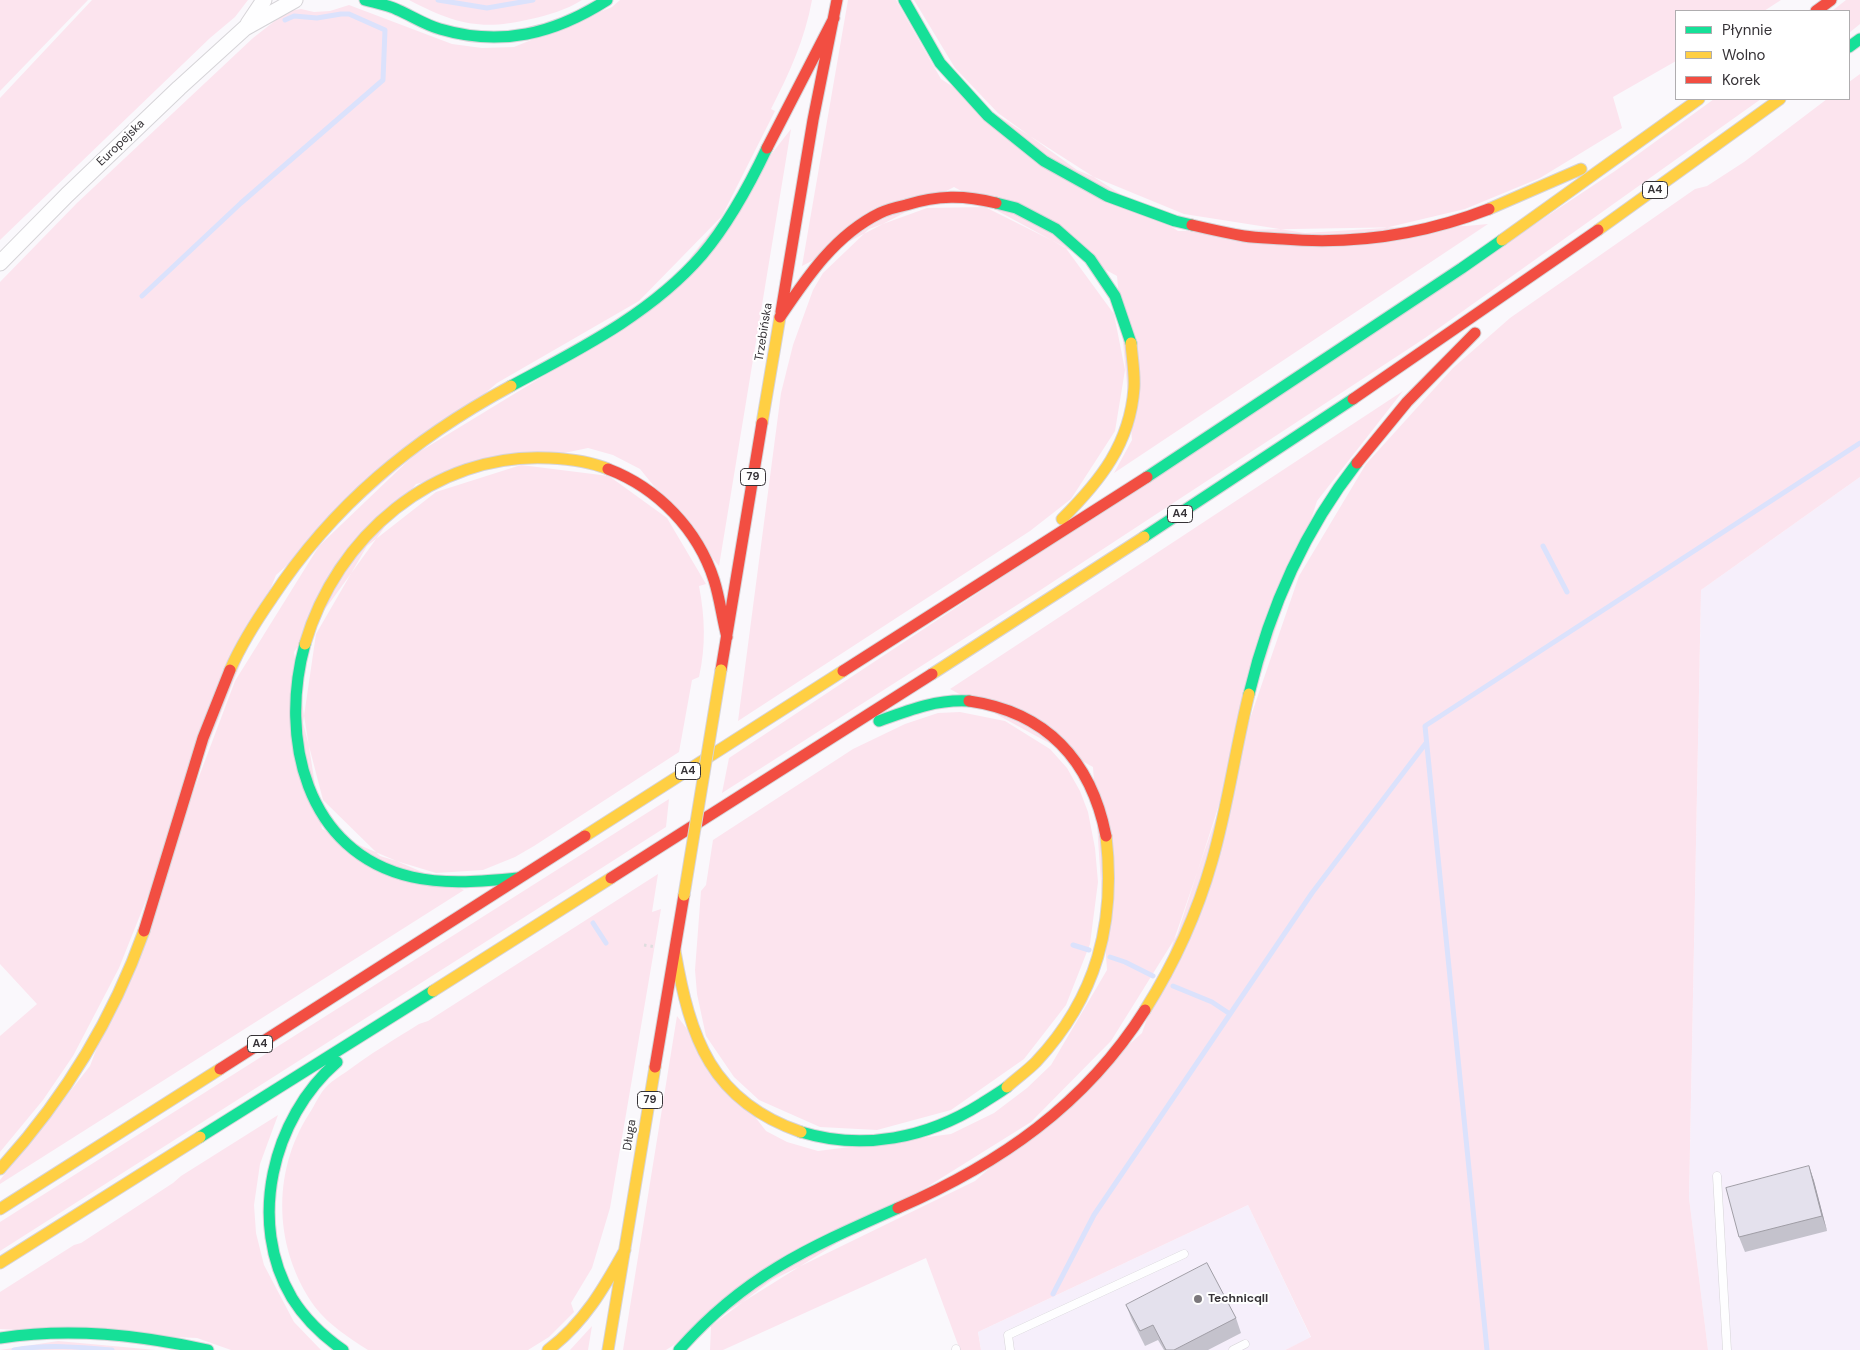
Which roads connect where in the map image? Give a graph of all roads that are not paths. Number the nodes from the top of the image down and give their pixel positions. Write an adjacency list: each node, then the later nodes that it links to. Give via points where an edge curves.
1 (264, 0): 12 (street, Europejska)
2 (295, 0): 12 (street, Europejska)
3 (365, 0): 9 (main road)
4 (387, 0): 9 (main road)
5 (607, 0): 9 (main road, via 564,25 500,38 448,32 419,22)
6 (837, 0): 11 (main road, Trzebińska / 79)
7 (904, 0): 17 (main road, via 926,43 948,74 992,121 1024,146 1074,179 1120,200 1179,223 1219,233 1302,242 1390,237 1466,218)
8 (1831, 0): 10 (main road)
9 (396, 9)
10 (1817, 10)
11 (834, 18): 20 (main road, Trzebińska / 79, via 813,120); 28 (main road, via 743,195 714,240 686,271 615,328 469,409 406,452 346,506 283,581 232,666 217,702 133,962 117,997 60,1096)
12 (245, 28): 18 (street, Europejska, via 67,195)
13 (1860, 39): 14 (main road)
14 (1850, 47)
15 (1698, 100): 17 (main road, A4)
16 (1779, 100): 19 (main road, A4)
17 (1633, 147): 21 (main road, A4, via 1381,324)
18 (0, 263)
19 (1529, 279): 23 (main road, A4, via 1307,430); 40 (main road, via 1407,400 1332,495 1299,555 1262,644 1212,862 1200,898 1169,971 1128,1035 1094,1076 1019,1142 972,1172 812,1248 763,1275 710,1316)
20 (780, 317): 21 (main road, via 820,259 847,235 895,206 926,199 963,197 1013,206 1049,224 1086,253 1110,286 1127,323 1134,364 1132,404 1119,444 1100,478); 22 (main road, Trzebińska / 79)
21 (1026, 556): 24 (main road, A4)
22 (727, 637): 24 (main road, via 714,580 693,538 674,512 636,480 589,461 537,455 460,471 401,504 354,546 322,597 308,630 296,681 295,729 302,772 310,791 335,832 363,856 391,870 439,882); 25 (main road, Trzebińska / 79, bridge)
23 (826, 742): 26 (main road, via 925,705 964,700 999,707 1028,719 1059,741 1080,764 1094,789 1105,830 1110,872 1109,910 1102,948 1086,990 1054,1043 1040,1060 1002,1091 980,1106 936,1127 867,1141 839,1141 802,1134 752,1107 726,1086 714,1070 692,1027); 27 (main road, A4)
24 (520, 878): 30 (main road, A4)
25 (684, 894): 26 (main road, Długa / 79)
26 (674, 951): 31 (main road, Długa / 79)
27 (381, 1024): 33 (main road, A4); 37 (main road, via 328,1070 308,1095 286,1130 270,1181 270,1232 282,1276 304,1314)
28 (0, 1169)
29 (1717, 1176): 43 (lane)
30 (0, 1209)
31 (625, 1250): 38 (main road, via 587,1314 575,1329); 39 (main road, Długa / 79)
32 (1184, 1254): 41 (lane, via 1008,1336)
33 (0, 1263)
34 (0, 1338): 36 (main road, via 58,1333 112,1334)
35 (1245, 1344): 42 (lane)
36 (208, 1350)
37 (343, 1350)
38 (548, 1350)
39 (608, 1350)
40 (680, 1350)
41 (1010, 1350)
42 (1233, 1350)
43 (1727, 1350)

